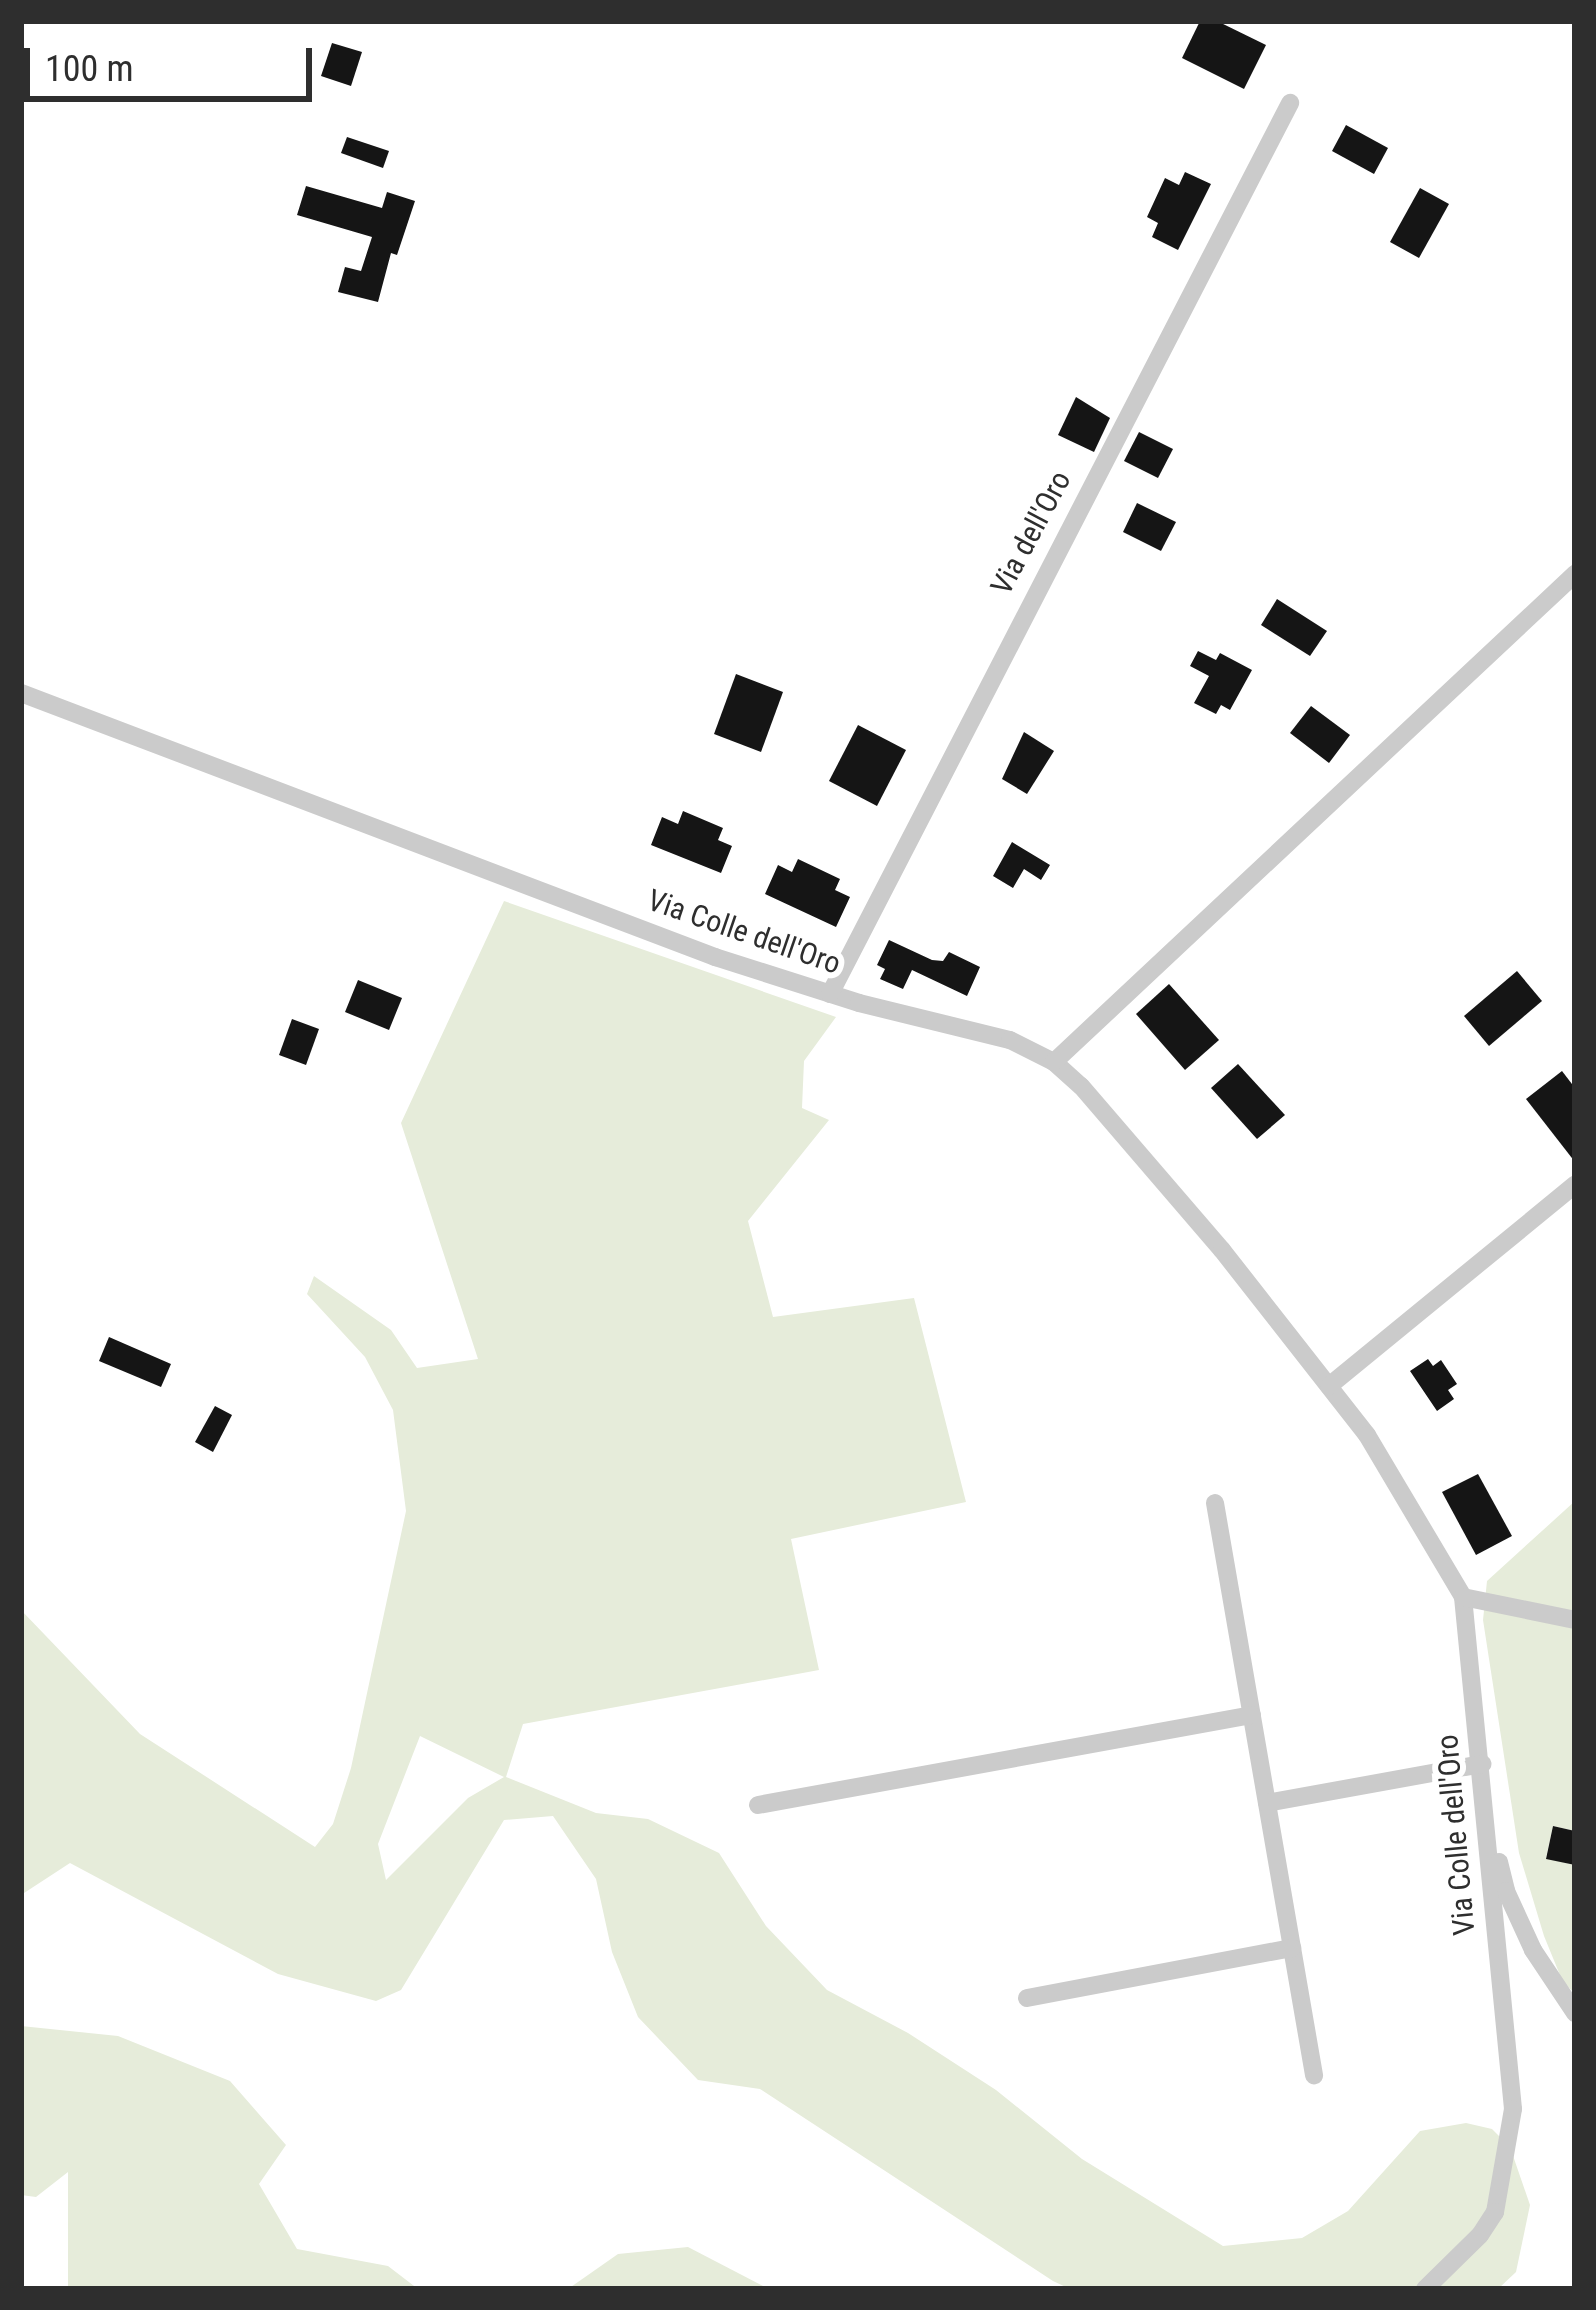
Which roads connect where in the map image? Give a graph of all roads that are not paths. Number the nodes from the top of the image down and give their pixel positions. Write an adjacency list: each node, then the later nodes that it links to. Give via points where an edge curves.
1 (1290, 103): 4 (street, Via dell'Oro)
2 (1575, 574): 5 (street)
3 (21, 693): 4 (street, Via Colle dell'Oro)
4 (830, 994): 5 (street, Via Colle dell'Oro, via 1010,1040)
5 (1054, 1062): 7 (street, Via Colle dell'Oro, via 1222,1250)
6 (1575, 1185): 7 (street)
7 (1329, 1386): 9 (street, Via Colle dell'Oro)
8 (1215, 1503): 11 (street)
9 (1463, 1597): 10 (street); 12 (street, Via Colle dell'Oro)
10 (1575, 1620)
11 (1252, 1715): 13 (street); 14 (street)
12 (1482, 1764): 13 (street); 15 (street, Via Colle dell'Oro)
13 (1267, 1803): 16 (street)
14 (758, 1805)
15 (1487, 1810): 18 (street, via 1506,1891); 20 (street, Via Colle dell'Oro, via 1512,2079 1510,2147 1495,2212)
16 (1292, 1948): 17 (street); 19 (street)
17 (1027, 1998)
18 (1575, 2013)
19 (1315, 2075)
20 (1425, 2289)

